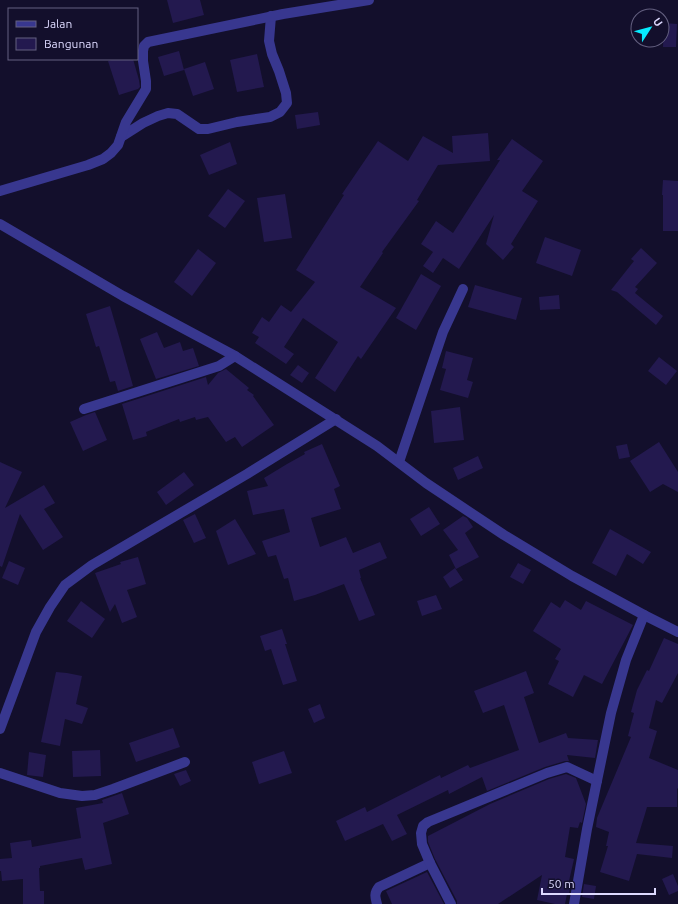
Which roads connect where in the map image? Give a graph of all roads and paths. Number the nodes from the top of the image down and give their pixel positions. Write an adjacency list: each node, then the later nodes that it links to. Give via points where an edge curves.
1 (369, 0): 2 (street)
2 (271, 16): 3 (street, via 148,42 143,51 146,89 126,122); 3 (street, via 269,41 286,93 286,103 280,112 270,117 199,129 177,114 168,113 143,123)
3 (121, 137): 4 (street, via 118,145 103,159)
4 (0, 191)
5 (0, 224): 7 (street, via 124,296)
6 (463, 289): 10 (street, via 443,332)
7 (235, 356): 8 (street, via 219,366); 9 (street)
8 (84, 409)
9 (336, 419): 10 (street); 13 (street, via 92,565 66,585 36,632)
10 (399, 462): 11 (street, via 504,535)
11 (644, 615): 12 (street); 16 (street, via 626,660 611,713)
12 (678, 632)
13 (0, 729)
14 (185, 762): 15 (street, via 114,790 82,796 60,793)
15 (0, 772)
16 (597, 781): 17 (street, via 567,767 428,822 423,826 421,834 422,844); 20 (street)
17 (430, 863): 18 (street, via 379,887 375,896); 19 (street)
18 (377, 904)
19 (451, 904)
20 (574, 904)

